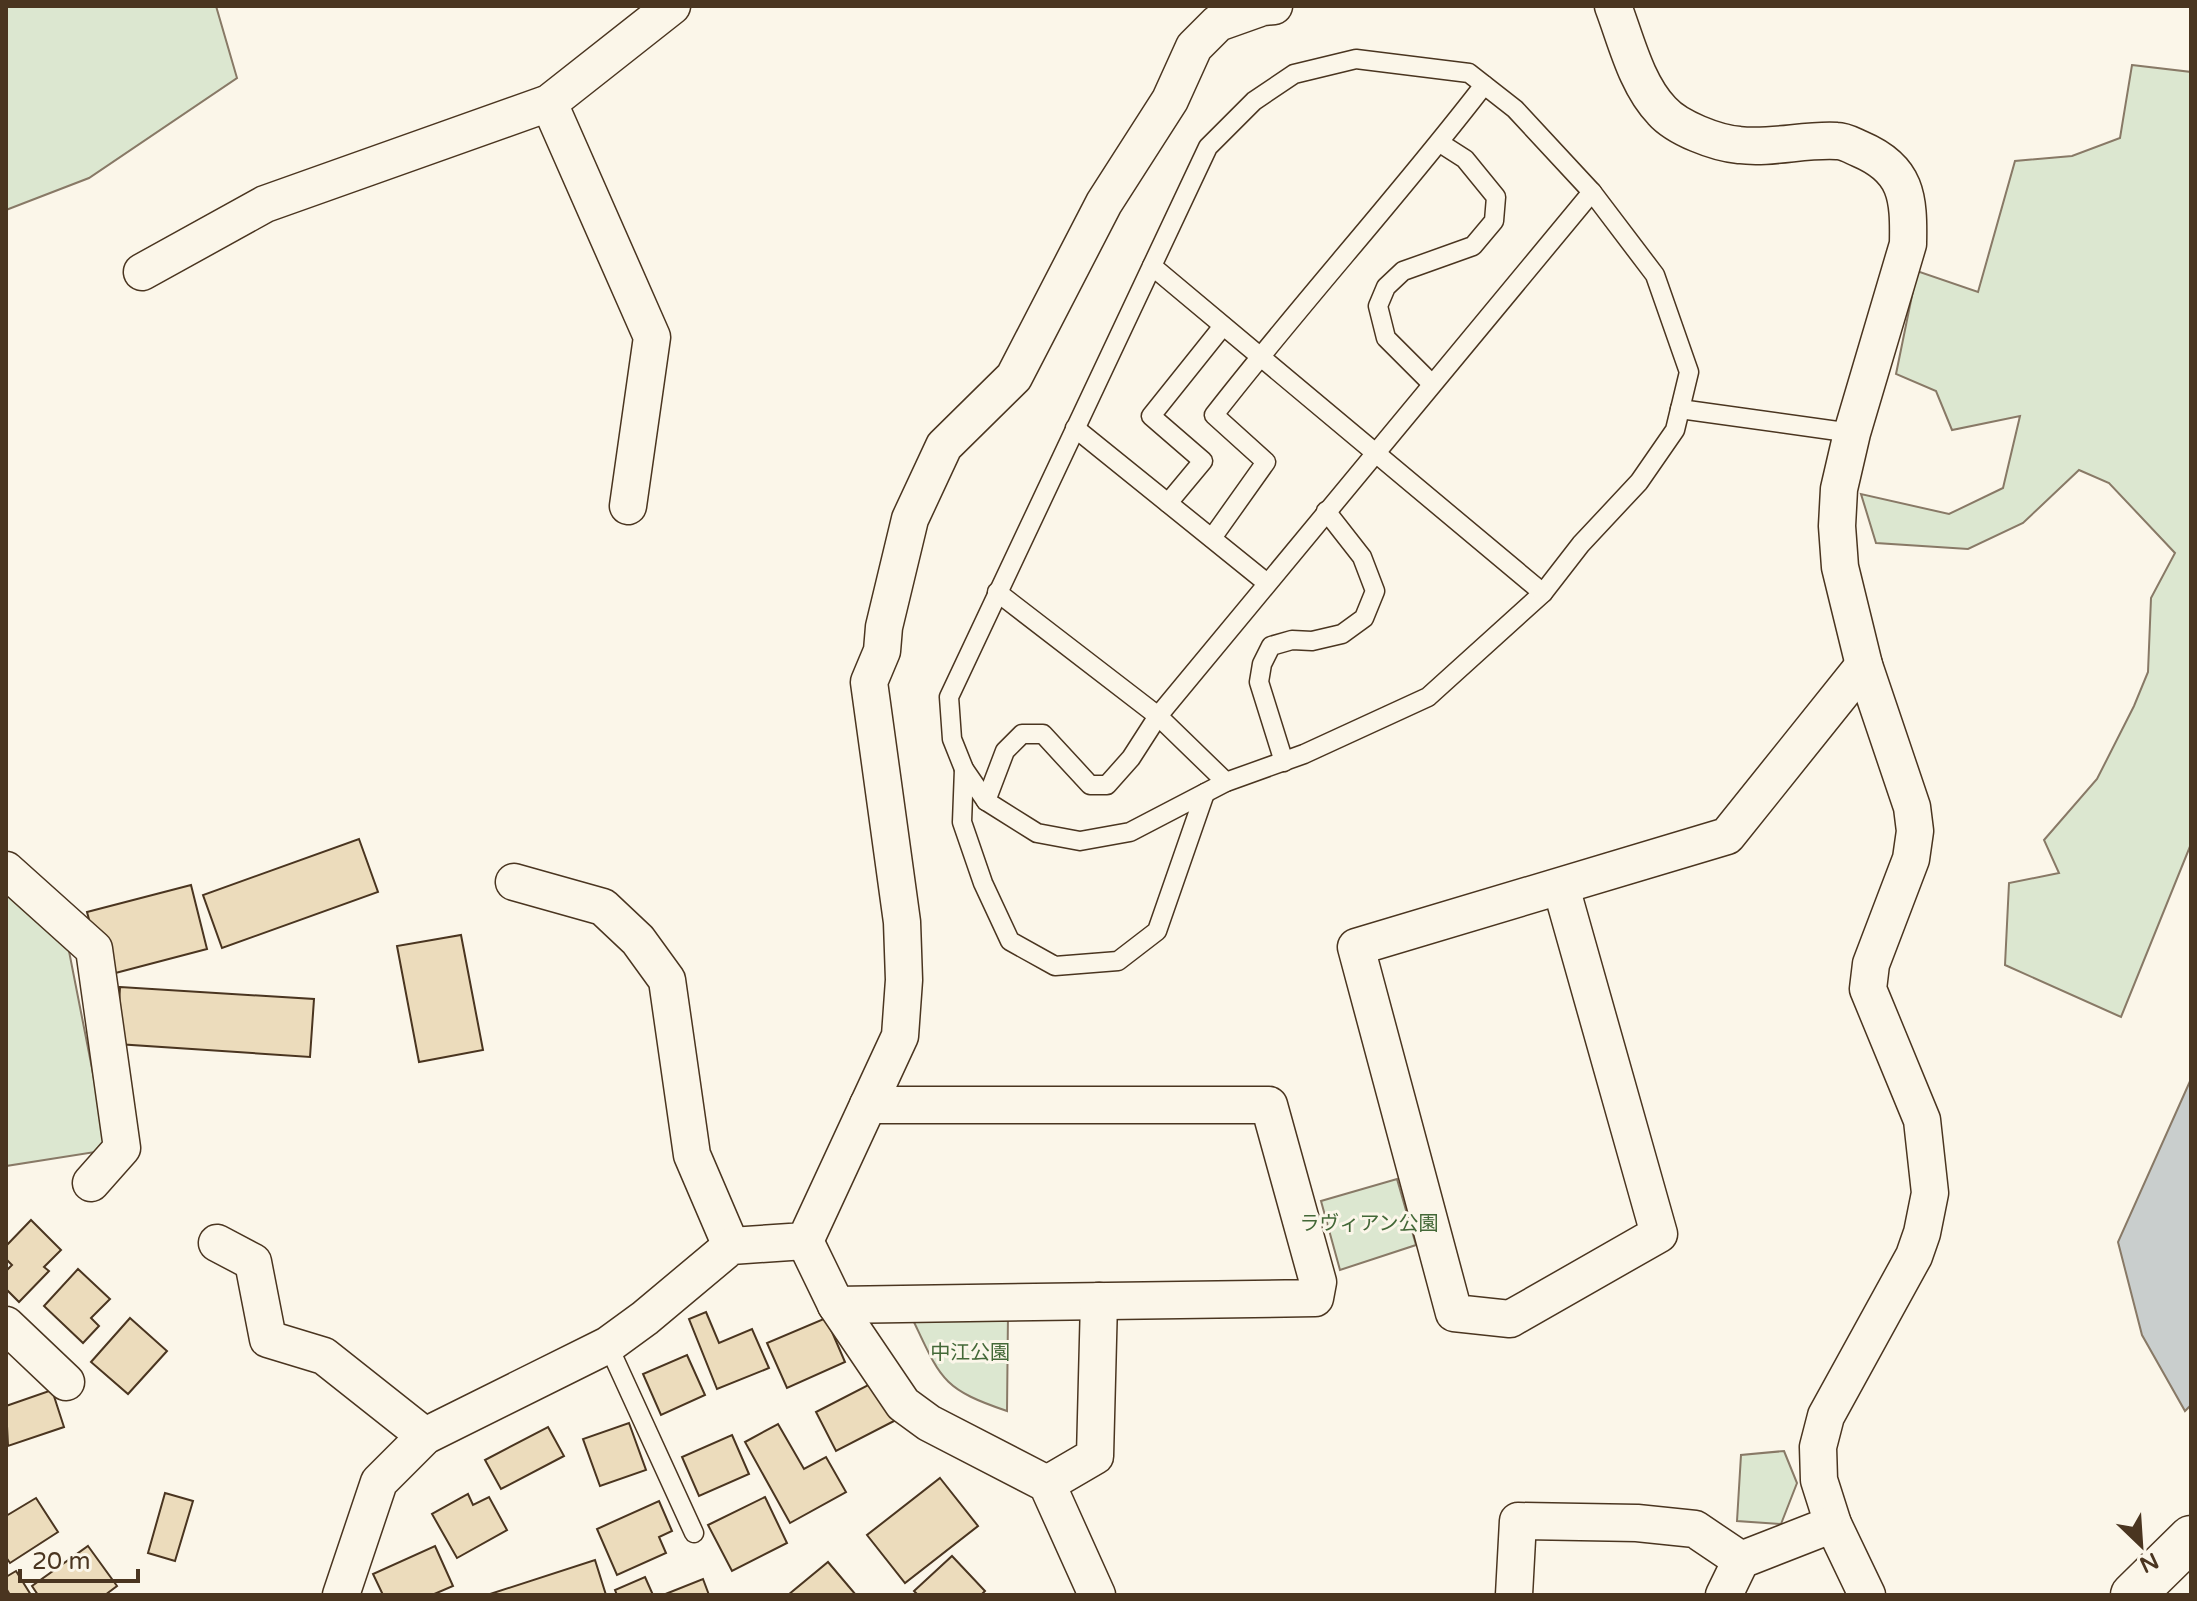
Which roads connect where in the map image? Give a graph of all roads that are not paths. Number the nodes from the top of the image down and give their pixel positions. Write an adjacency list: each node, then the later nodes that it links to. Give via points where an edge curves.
1 (672, 6): 5 (street)
2 (1274, 6): 34 (street, via 1218,23 1194,47 1170,100 1104,203 1014,377 944,446 910,519 882,651 869,682 902,922 904,980 900,1036)
3 (1613, 6): 15 (street, via 1645,87 1662,113 1690,132 1738,145 1840,141 1892,167 1904,192 1908,244)
4 (1484, 85): 6 (lane); 7 (lane, via 1515,109); 8 (lane, via 1469,73 1356,59 1294,74 1254,101 1208,147)
5 (549, 103): 9 (street, via 265,204); 18 (street, via 652,337)
6 (1440, 143): 11 (lane); 12 (lane, via 1465,159 1496,197 1494,221 1473,246 1403,271 1386,287 1378,306 1386,338)
7 (1592, 192): 12 (lane); 13 (lane, via 1655,275 1689,372)
8 (1152, 266): 10 (lane); 14 (lane)
9 (142, 272)
10 (1223, 326): 11 (lane); 17 (lane, via 1151,416 1203,461)
11 (1259, 357): 16 (lane); 20 (lane, via 1214,415 1266,462)
12 (1432, 384): 16 (lane)
13 (1680, 409): 15 (lane); 23 (lane, via 1675,430 1639,482)
14 (1075, 428): 17 (lane); 22 (lane)
15 (1852, 433): 24 (street, via 1837,526 1840,567)
16 (1374, 454): 19 (lane); 23 (lane)
17 (1168, 503): 20 (lane)
18 (628, 506)
19 (1326, 511): 21 (lane); 26 (lane, via 1362,557 1375,591 1364,618 1342,634 1271,646 1259,682)
20 (1212, 538): 21 (lane)
21 (1267, 583): 25 (lane)
22 (997, 592): 25 (lane); 27 (lane, via 949,697 952,739)
23 (1543, 593): 26 (lane, via 1428,697)
24 (1864, 665): 33 (street, via 1727,836); 46 (street, via 1912,807 1915,831 1911,859 1871,964 1868,989 1922,1120 1930,1193 1914,1256 1826,1416 1818,1447 1819,1480)
25 (1158, 716): 28 (lane); 30 (lane, via 1107,785 1090,785 1043,734 1022,734 1005,751)
26 (1284, 762): 28 (lane)
27 (964, 769): 29 (lane, via 962,822 983,883 1010,941 1055,966 1118,961 1157,931); 30 (lane)
28 (1226, 782): 29 (lane)
29 (1205, 793): 30 (lane, via 1130,832 1080,841 1037,833)
30 (986, 801)
31 (6, 870): 35 (street, via 94,949 122,1148)
32 (514, 882): 38 (street, via 603,907 638,940 667,980 692,1155)
33 (1561, 887): 33 (street, via 1356,947 1454,1313 1510,1319 1659,1234)
34 (868, 1105): 36 (street); 39 (street, via 1269,1105 1318,1282 1315,1298)
35 (91, 1183)
36 (805, 1241): 38 (street); 40 (street)
37 (217, 1243): 44 (street, via 253,1262 268,1339 324,1356)
38 (731, 1246): 42 (street)
39 (1099, 1301): 40 (street); 45 (street, via 1095,1456)
40 (836, 1305): 45 (street, via 903,1404)
41 (6, 1325): 43 (street)
42 (608, 1345): 44 (street); 47 (lane)
43 (66, 1382)
44 (425, 1436): 50 (street, via 379,1482)
45 (1047, 1484): 51 (street)
46 (1833, 1524): 49 (street); 54 (street)
47 (694, 1533)
48 (2191, 1538): 55 (main road)
49 (1741, 1560): 52 (street, via 1695,1529 1518,1521); 53 (street)
50 (341, 1595)
51 (1097, 1595)
52 (1514, 1595)
53 (1724, 1595)
54 (1867, 1595)
55 (2133, 1595)

